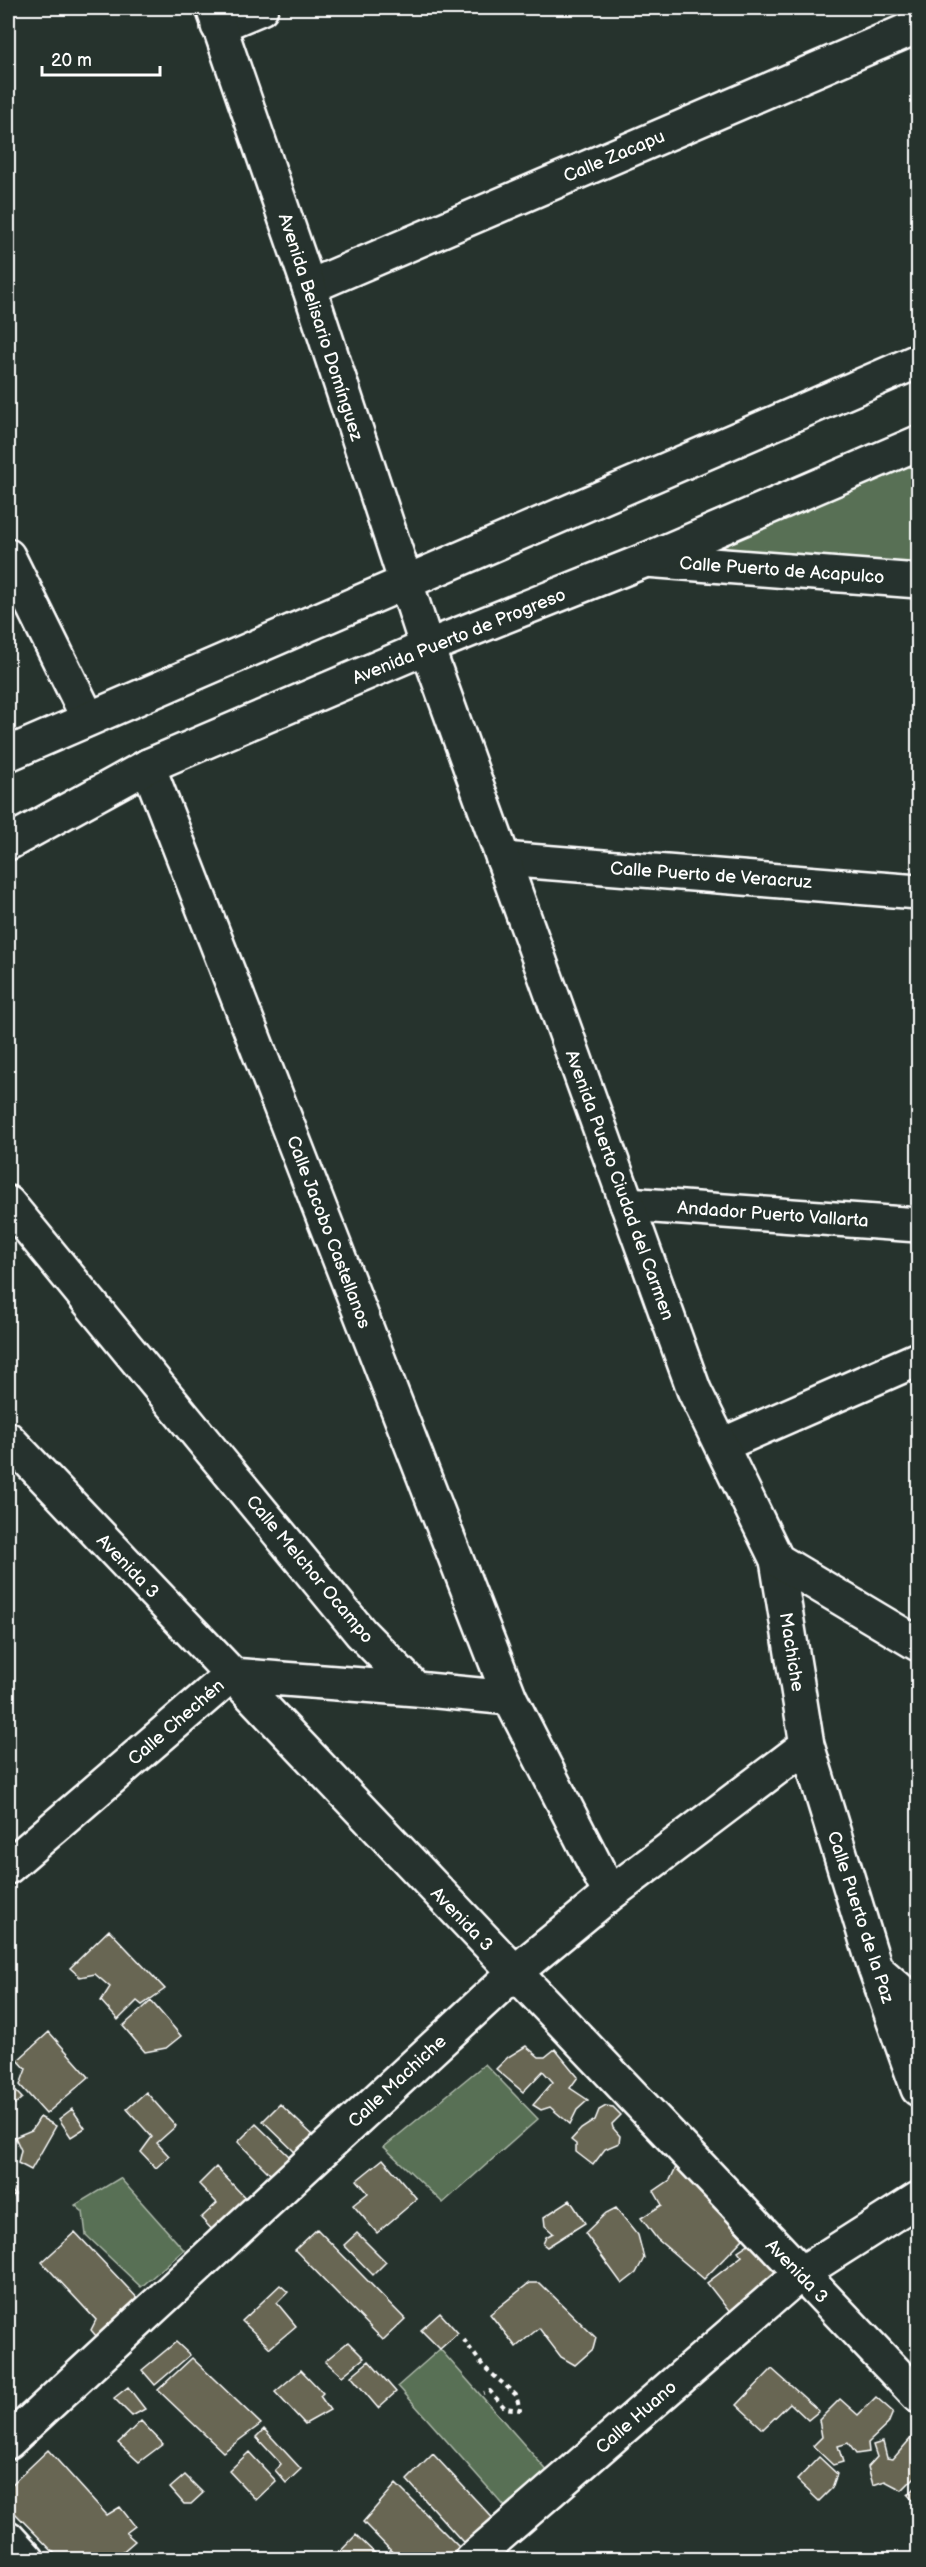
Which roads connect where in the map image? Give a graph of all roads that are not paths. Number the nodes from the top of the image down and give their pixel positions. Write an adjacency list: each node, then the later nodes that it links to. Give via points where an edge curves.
1 (261, 8): 2 (street)
2 (215, 17): 4 (street, Avenida Belisario Domínguez)
3 (918, 26): 4 (street, Calle Zacapu)
4 (309, 287): 9 (street, Avenida Belisario Domínguez)
5 (918, 361): 9 (street)
6 (918, 443): 8 (street, Avenida Puerto de Progreso)
7 (8, 556): 12 (street)
8 (646, 560): 10 (street, Calle Puerto de Acapulco); 11 (street, Avenida Puerto de Progreso)
9 (405, 581): 11 (street, Avenida Belisario Domínguez); 12 (street)
10 (918, 581)
11 (427, 647): 14 (street, Avenida Puerto de Progreso); 16 (street, Avenida Puerto Ciudad del Carmen)
12 (88, 718): 13 (street)
13 (8, 754)
14 (148, 766): 15 (street, Avenida Puerto de Progreso); 28 (street, Calle Jacobo Castellanos)
15 (8, 843)
16 (503, 859): 17 (street, Calle Puerto de Veracruz); 19 (street, Avenida Puerto Ciudad del Carmen)
17 (918, 892)
18 (8, 1203): 27 (street, Calle Melchor Ocampo, via 362,1634)
19 (627, 1204): 20 (street, Andador Puerto Vallarta); 23 (street, Avenida Puerto Ciudad del Carmen, via 694,1389)
20 (918, 1225)
21 (918, 1359): 23 (street)
22 (8, 1439): 26 (street, Avenida 3)
23 (722, 1445): 24 (street, Avenida Puerto Ciudad del Carmen)
24 (777, 1560): 25 (street); 29 (street, Machiche)
25 (918, 1644)
26 (231, 1675): 27 (street, Calle Chechén); 30 (street, Calle Chechén); 33 (street, Avenida 3)
27 (416, 1689): 28 (street)
28 (510, 1698): 31 (street)
29 (807, 1745): 31 (street, Calle Machiche); 32 (street, Calle Puerto de la Paz)
30 (8, 1867)
31 (610, 1894): 33 (street, Calle Machiche)
32 (875, 1968): 34 (street); 35 (street, Calle Puerto de la Paz)
33 (514, 1973): 37 (street, Avenida 3); 39 (street, Calle Machiche)
34 (918, 2006)
35 (918, 2089)
36 (918, 2199): 37 (street, Calle Huano)
37 (800, 2274): 38 (street, Avenida 3); 42 (street, Calle Huano)
38 (918, 2397)
39 (8, 2442)
40 (8, 2538): 41 (street)
41 (28, 2559)
42 (471, 2559)

